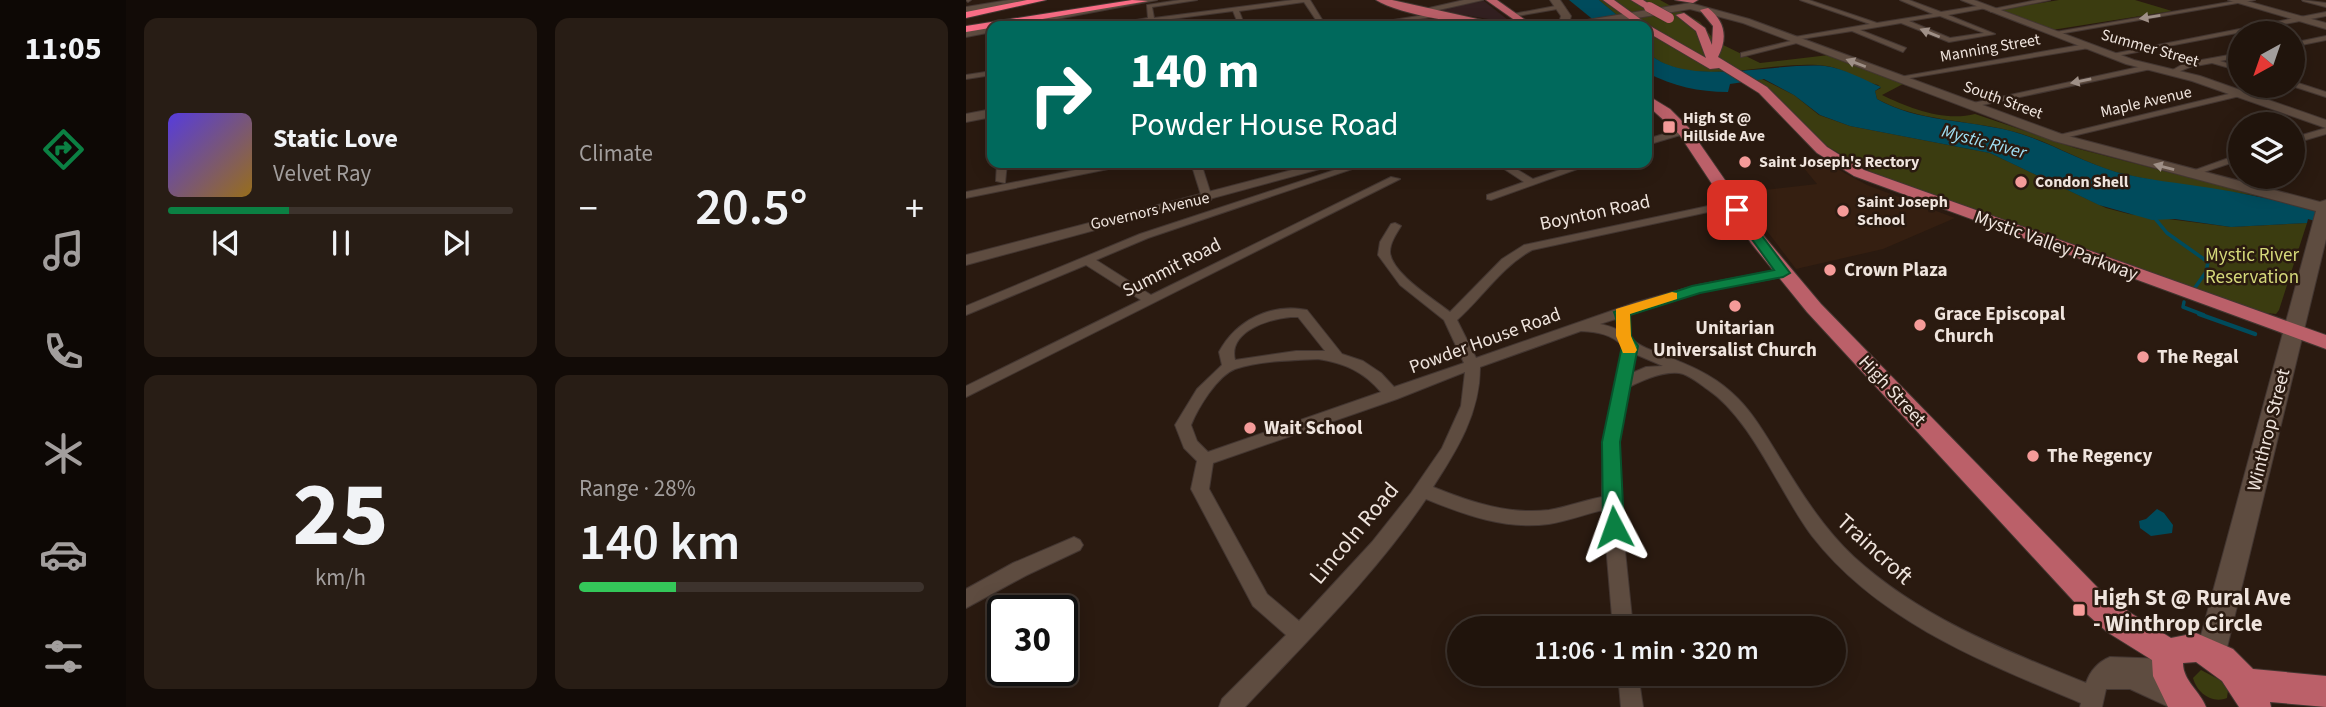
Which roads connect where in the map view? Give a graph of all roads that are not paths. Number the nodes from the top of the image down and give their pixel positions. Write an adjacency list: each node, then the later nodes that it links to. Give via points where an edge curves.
1 (1026, 0): 47 (street)
2 (1041, 0): 47 (highway)
3 (1077, 0): 47 (highway)
4 (1100, 0): 47 (highway)
5 (1194, 0): 19 (street)
6 (1200, 0): 27 (street)
7 (1306, 0): 24 (street); 39 (street)
8 (1381, 0): 26 (main road)
9 (1478, 0): 26 (street)
10 (1491, 0): 31 (main road)
11 (1608, 0): 33 (main road)
12 (1636, 0): 21 (main road, Mystic Valley Parkway)
13 (1803, 0): 48 (street)
14 (1903, 0): 28 (street)
15 (1966, 0): 23 (street, Summer Street)
16 (2047, 0): 23 (street)
17 (2305, 0): 22 (street)
18 (2242, 1): 34 (street); 53 (street, one-way to 53)
19 (1148, 2): 35 (street); 36 (street); 47 (highway)
20 (1699, 3): 25 (street, South Street); 33 (street); 55 (street, South Street); 65 (main road, via 1720,28)
21 (1654, 4): 25 (main road, Mystic Valley Parkway, bridge)
22 (2326, 5)
23 (1987, 8): 28 (street); 53 (street, Summer Street)
24 (1235, 9): 27 (street); 38 (street)
25 (1676, 10): 33 (street, South Street); 65 (main road, Mystic Valley Parkway, via 1701,56)
26 (1421, 11): 30 (main road)
27 (1205, 13): 35 (street)
28 (1942, 14): 46 (street); 46 (street, one-way to 46, via 1992,34 1949,40)
29 (2326, 14): 34 (street)
30 (1437, 15): 40 (street); 41 (main road)
31 (1511, 15): 32 (street); 42 (main road)
32 (1563, 15): 43 (street)
33 (1628, 18): 44 (street); 45 (main road)
34 (2301, 19): 49 (street); 61 (street)
35 (1151, 20): 37 (street)
36 (1053, 21)
37 (1143, 21)
38 (1240, 21)
39 (1320, 21)
40 (1394, 21)
41 (1472, 21)
42 (1521, 21)
43 (1586, 21)
44 (1607, 21)
45 (1634, 21)
46 (1901, 21): 48 (street)
47 (966, 22): 50 (street)
48 (1879, 24): 51 (street)
49 (2326, 26)
50 (987, 28)
51 (1852, 29): 55 (street); 59 (street)
52 (1652, 30): 65 (main road)
53 (2053, 33): 57 (street, Summer Street)
54 (2326, 38): 56 (street)
55 (1795, 40): 60 (street); 70 (street, South Street, one-way to 55)
56 (2305, 42): 58 (street)
57 (2086, 46): 61 (street, Summer Street); 70 (street, Manning Street)
58 (2326, 47)
59 (1903, 50)
60 (1744, 55)
61 (2111, 55): 66 (street, Summer Street)
62 (2228, 57): 63 (street)
63 (2210, 60): 64 (street); 67 (street)
64 (2228, 65)
65 (1718, 66): 116 (main road, Mystic Valley Parkway, via 1769,98 1822,150 1865,175)
66 (2148, 67): 67 (street, Summer Street); 77 (street, one-way to 77)
67 (2173, 72): 72 (street, Summer Street)
68 (987, 74): 69 (street)
69 (966, 77)
70 (1898, 78): 77 (street, South Street)
71 (2305, 88): 73 (street)
72 (2228, 89)
73 (2326, 95)
74 (2228, 96): 83 (street, Maple Avenue)
75 (2255, 98): 80 (street, Summer Street)
76 (1652, 103): 81 (main road, High Street)
77 (1968, 105): 83 (street, South Street)
78 (987, 114): 79 (street)
79 (966, 118)
80 (2326, 124)
81 (1684, 131): 85 (street); 104 (main road, High Street)
82 (2326, 131): 84 (street)
83 (2056, 137): 95 (street, South Street, one-way to 83)
84 (2305, 137)
85 (1652, 141)
86 (2228, 162): 95 (street)
87 (1002, 168): 97 (street)
88 (1098, 168): 99 (street)
89 (1198, 168): 101 (street)
90 (1293, 168): 101 (street, Governors Avenue)
91 (1314, 168): 101 (street, Governors Avenue)
92 (1350, 168): 108 (street)
93 (1508, 168): 98 (street)
94 (1574, 168): 98 (street)
95 (2189, 174): 105 (street, South Street)
96 (1395, 179): 111 (street, Summit Road)
97 (1001, 181): 99 (street); 100 (street)
98 (1531, 182): 103 (street)
99 (1016, 184): 100 (street)
100 (979, 192): 102 (street)
101 (1207, 193): 107 (street, Governors Avenue, via 1041,228); 109 (street, Governors Avenue)
102 (966, 195)
103 (1491, 197)
104 (1732, 204): 110 (main road, High Street); 114 (street, Boynton Road, via 1528,247 1504,262)
105 (2324, 213): 116 (street, Winthrop Street)
106 (1395, 226): 114 (street, via 1384,246 1386,259 1424,301)
107 (966, 250)
108 (1086, 259): 111 (street); 112 (street)
109 (966, 260)
110 (1783, 273): 113 (street, Powder House Road, via 1698,289); 134 (main road, High Street, via 2089,598)
111 (1150, 300): 124 (street, Summit Road)
112 (966, 311)
113 (1622, 312): 115 (street, Powder House Road); 117 (street)
114 (1451, 318): 121 (street)
115 (1581, 327): 117 (street, Traincroft, via 1605,329); 121 (street, Powder House Road)
116 (2293, 330): 118 (main road, Mystic Valley Parkway); 133 (street, Winthrop Street)
117 (1627, 341): 122 (street, Traincroft); 123 (street)
118 (2326, 342)
119 (1336, 355): 120 (street, via 1288,355); 120 (street, via 1303,313 1276,313 1234,336 1226,352); 125 (street, via 1363,365 1381,378)
120 (1229, 366): 126 (street, via 1206,388 1183,425 1190,444)
121 (1473, 367): 125 (street, Powder House Road); 127 (street, Lincoln Road, via 1473,392 1461,427)
122 (1681, 371): 123 (street, Traincroft, via 1646,372); 137 (street, Traincroft, via 1709,383 1734,404 1809,520 1874,586 1956,637)
123 (1622, 385): 128 (street, via 1611,442)
124 (966, 392)
125 (1392, 395): 126 (street, Powder House Road)
126 (1205, 459): 132 (street, via 1200,489 1261,600)
127 (1422, 490): 128 (street, via 1466,508 1518,518 1559,515); 132 (street, Lincoln Road, via 1360,568)
128 (1611, 502): 131 (street)
129 (1074, 545): 130 (street)
130 (966, 599)
131 (1622, 616)
132 (1299, 634): 140 (street, Lincoln Road)
133 (2212, 654): 134 (main road, via 2185,648); 138 (main road, via 2236,670)
134 (2168, 662): 137 (street, via 2110,667); 139 (main road, via 2175,690)
135 (1629, 686): 141 (street)
136 (2326, 692): 138 (main road)
137 (2094, 694): 139 (street, via 2115,677 2145,682)
138 (2251, 696)
139 (2189, 706)
140 (1230, 707)
141 (1632, 707)

